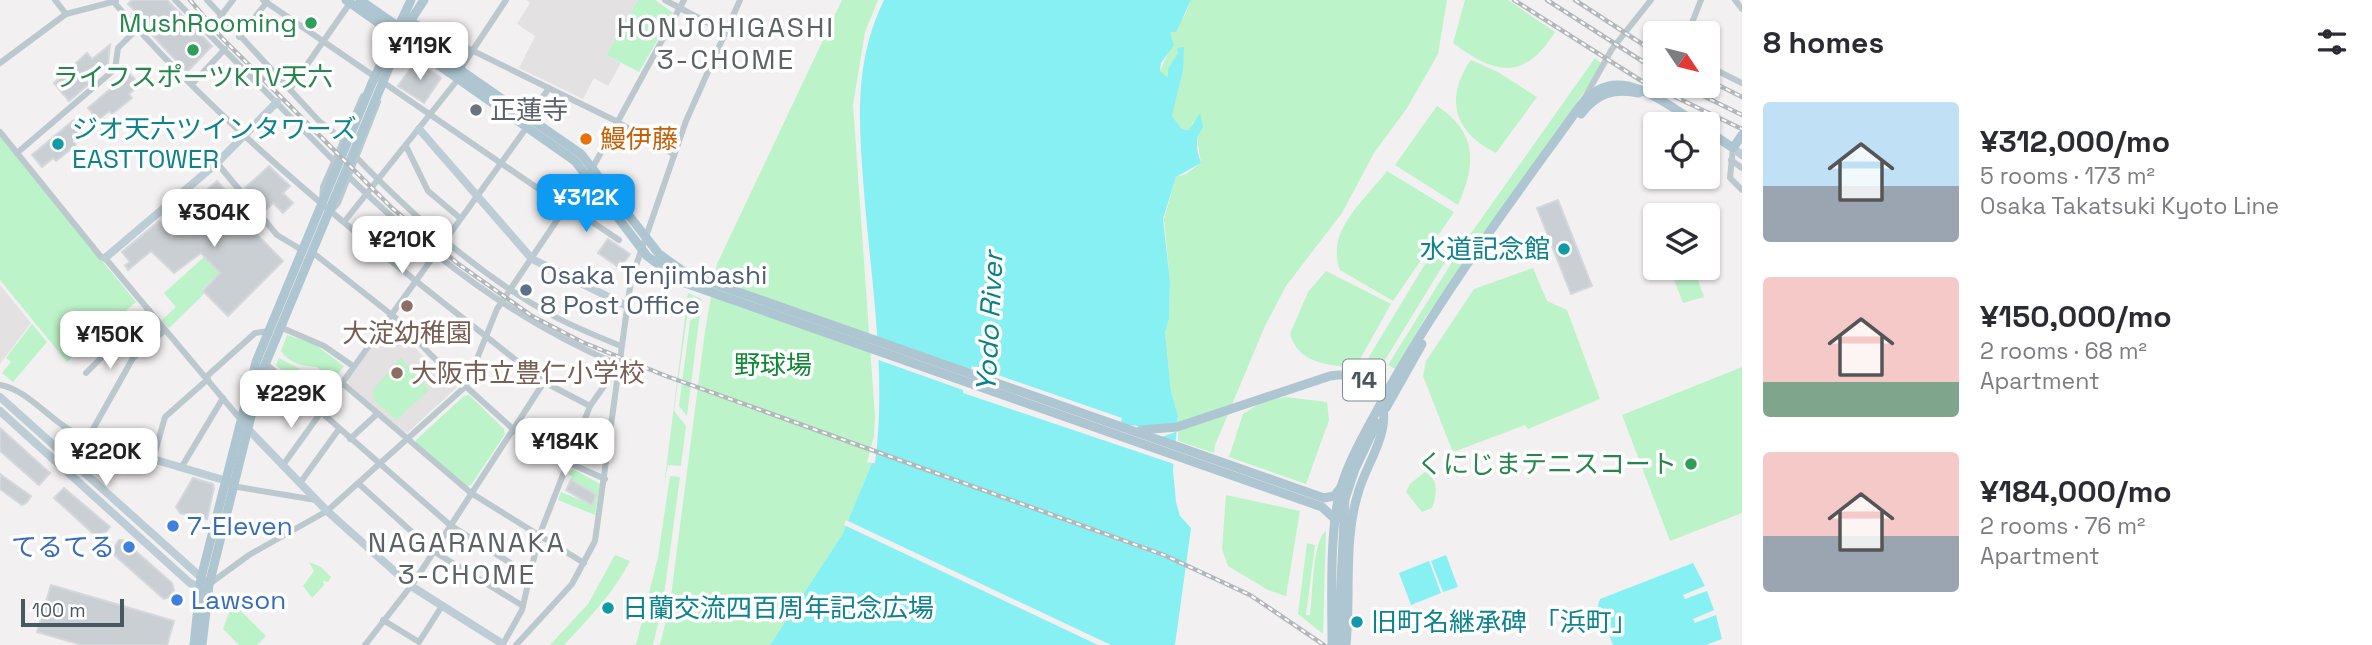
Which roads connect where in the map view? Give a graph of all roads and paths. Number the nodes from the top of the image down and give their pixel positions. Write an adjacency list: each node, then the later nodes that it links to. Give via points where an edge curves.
1 (55, 0): 20 (street)
2 (175, 0): 29 (street)
3 (207, 0): 21 (street)
4 (233, 0): 21 (street)
5 (360, 0): 25 (main road, 14)
6 (411, 0): 25 (main road)
7 (424, 0): 22 (main road)
8 (506, 0): 30 (street)
9 (665, 0): 18 (street)
10 (684, 0): 18 (street)
11 (740, 0): 26 (street)
12 (1651, 0): 44 (street, via 1612,49)
13 (1701, 0): 23 (street)
14 (1735, 0): 19 (street)
15 (115, 1): 20 (street); 24 (street)
16 (266, 1): 27 (street); 28 (street)
17 (348, 1): 25 (main road, 14); 28 (street)
18 (680, 8): 26 (street); 48 (street)
19 (1742, 9)
20 (66, 15): 31 (street)
21 (220, 17): 27 (street)
22 (410, 20): 25 (main road); 30 (street)
23 (1693, 21)
24 (137, 29): 36 (street); 58 (street, via 118,48 115,69)
25 (400, 31): 33 (main road, 14); 34 (main road); 37 (main road)
26 (724, 32): 59 (street)
27 (239, 37): 39 (street)
28 (323, 41): 34 (street); 39 (street)
29 (225, 49): 36 (street); 43 (street)
30 (474, 49): 33 (street); 38 (street)
31 (0, 63)
32 (1720, 72): 35 (street)
33 (460, 73): 46 (street); 47 (main road, 14); 49 (main road, 14)
34 (374, 80): 37 (street); 55 (street); 73 (main road)
35 (1742, 83)
36 (192, 84): 52 (street)
37 (383, 86): 46 (street); 60 (street); 75 (main road)
38 (549, 88): 47 (street); 48 (street)
39 (290, 89): 55 (street)
40 (1643, 92): 44 (main road, via 1631,85 1614,84 1595,90)
41 (1643, 93): 134 (main road, via 1609,92 1582,112 1434,324 1377,424)
42 (1653, 98): 45 (main road)
43 (277, 102): 52 (street); 62 (street)
44 (1580, 106): 131 (main road, via 1419,337)
45 (1678, 112)
46 (431, 115): 50 (street); 64 (street)
47 (529, 117): 65 (main road, 14)
48 (616, 121): 59 (street); 65 (street)
49 (527, 127): 64 (street); 67 (main road, 14, via 567,155)
50 (419, 130): 56 (street); 72 (street)
51 (0, 132): 58 (street)
52 (245, 135): 63 (street); 73 (street)
53 (1742, 135): 57 (main road)
54 (1720, 139): 57 (main road)
55 (343, 141): 62 (street)
56 (406, 146): 69 (street); 76 (street, via 428,191)
57 (1739, 151): 61 (street)
58 (17, 153): 82 (street)
59 (673, 154): 89 (street, via 631,280)
60 (357, 158): 68 (street); 69 (street)
61 (1731, 160): 66 (street); 70 (street, via 1730,178)
62 (334, 161): 73 (street)
63 (216, 163): 80 (street, via 278,235); 82 (street)
64 (501, 163): 72 (street); 74 (street)
65 (593, 167): 67 (street); 84 (main road, 14)
66 (1742, 168)
67 (587, 176): 74 (street); 84 (main road, 14, via 632,237)
68 (349, 177): 71 (street); 75 (street)
69 (377, 179): 71 (street); 78 (street)
70 (1742, 190)
71 (367, 195): 77 (street); 81 (street)
72 (477, 196): 76 (street); 83 (street)
73 (321, 204): 75 (street); 80 (main road)
74 (566, 206): 79 (street); 83 (street)
75 (331, 211): 77 (street); 80 (main road)
76 (460, 218): 78 (street)
77 (344, 222): 86 (street)
78 (445, 239): 81 (street); 87 (street)
79 (619, 240)
80 (307, 251): 91 (street); 92 (main road); 94 (main road)
81 (434, 253): 86 (street); 88 (street)
82 (106, 258): 90 (street)
83 (532, 259): 87 (street); 89 (street)
84 (662, 264): 85 (main road, 14)
85 (679, 276): 116 (main road, 14); 135 (main road, 14)
86 (416, 279): 91 (street); 95 (street)
87 (509, 291): 88 (street); 96 (street)
88 (502, 302): 95 (street); 98 (street, via 557,337)
89 (627, 306): 96 (street)
90 (149, 310): 93 (street); 100 (street)
91 (391, 315): 99 (street); 105 (street)
92 (280, 327): 97 (main road); 99 (street, via 324,346)
93 (165, 330): 101 (street); 118 (street, via 133,358)
94 (269, 331): 101 (street, via 255,333); 112 (main road, via 256,362)
95 (487, 336): 103 (street); 105 (street)
96 (621, 346): 98 (street)
97 (265, 363): 110 (street); 115 (main road)
98 (619, 365): 108 (street); 127 (street)
99 (353, 366): 102 (street)
100 (86, 373)
101 (207, 378): 107 (street); 122 (street, via 165,417)
102 (341, 382): 110 (street); 111 (street)
103 (544, 382): 108 (street); 114 (street)
104 (0, 385): 117 (street, via 24,396)
105 (466, 386): 114 (street); 120 (street)
106 (0, 397): 121 (street)
107 (223, 398): 112 (street); 126 (street)
108 (590, 406): 124 (street)
109 (0, 411): 145 (street, via 190,583)
110 (321, 411): 113 (street); 125 (street)
111 (377, 414): 119 (street); 120 (street)
112 (242, 421): 115 (street); 129 (main road)
113 (339, 429): 119 (street); 128 (street)
114 (513, 429): 124 (street, via 533,447); 132 (street)
115 (249, 430): 125 (street); 129 (main road)
116 (1129, 430): 135 (main road, 14); 157 (main road, 14, via 1177,427 1330,376 1350,375 1371,385 1381,399 1383,421 1355,508)
117 (76, 433): 118 (street); 121 (street, via 63,441)
118 (88, 438): 122 (street)
119 (350, 439): 123 (street)
120 (407, 440): 123 (street); 132 (street)
121 (61, 452): 143 (street)
122 (153, 460): 126 (street)
123 (380, 464): 130 (street); 138 (street)
124 (568, 464): 127 (street); 139 (street)
125 (283, 465): 128 (street)
126 (181, 468): 129 (street)
127 (605, 479): 142 (street, via 595,541)
128 (300, 483): 133 (street)
129 (231, 484): 133 (street); 141 (main road); 145 (main road)
130 (359, 484): 136 (street); 140 (street)
131 (1342, 486): 134 (main road); 135 (main road)
132 (471, 493): 138 (street); 139 (street)
133 (316, 500): 136 (street)
134 (1341, 501): 135 (main road); 137 (main road); 156 (main road)
135 (1323, 503): 137 (main road, 14)
136 (327, 511): 145 (street); 146 (street)
137 (1336, 520): 155 (main road)
138 (450, 525): 140 (street); 144 (street)
139 (539, 536): 142 (street); 144 (street)
140 (433, 551): 146 (street); 148 (street)
141 (205, 561): 143 (street, via 197,569); 145 (main road)
142 (584, 563): 154 (street, via 572,584)
143 (186, 565): 145 (street)
144 (528, 573): 148 (street)
145 (203, 583): 151 (main road); 152 (main road)
146 (411, 586): 147 (street); 149 (street)
147 (442, 606): 149 (street, via 419,642); 150 (street)
148 (523, 606): 150 (street)
149 (383, 620): 153 (street)
150 (502, 644)
151 (194, 645)
152 (202, 645)
153 (365, 645)
154 (516, 645)
155 (1332, 645)
156 (1338, 645)
157 (1346, 645)

